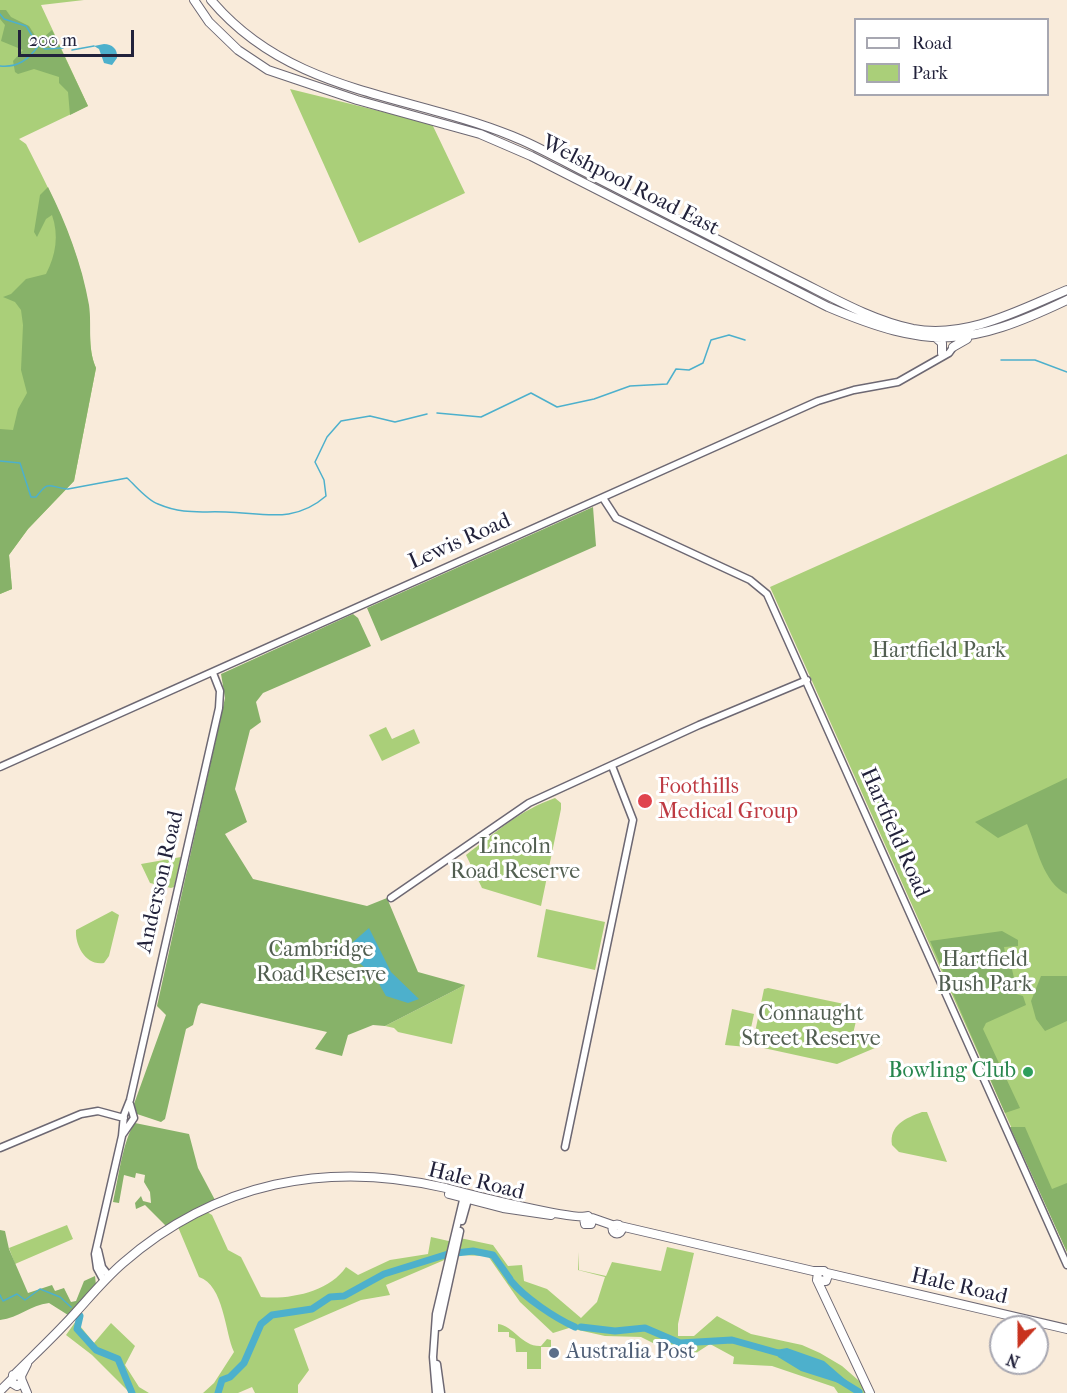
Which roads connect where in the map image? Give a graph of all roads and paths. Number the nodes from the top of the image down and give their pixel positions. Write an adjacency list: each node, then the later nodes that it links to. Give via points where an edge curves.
1 (194, 0): 4 (main road, Welshpool Road East, via 209,22 238,50 268,70 480,134)
2 (211, 0): 3 (main road, Welshpool Road East, via 247,36 307,72 515,137)
3 (704, 232): 4 (main road); 8 (main road, Welshpool Road East, via 860,310)
4 (699, 241): 8 (main road, Welshpool Road East, via 861,321 905,334)
5 (1067, 290): 7 (main road, Welshpool Road East)
6 (1067, 300): 9 (main road, Welshpool Road East, via 1003,328)
7 (975, 326): 8 (main road, Welshpool Road East); 10 (street, Lewis Road)
8 (932, 334): 10 (main road, Welshpool Road East); 12 (main road, via 942,343)
9 (974, 336): 10 (main road, Welshpool Road East); 11 (main road)
10 (953, 338): 11 (street); 12 (street, Lewis Road)
11 (953, 347): 13 (street, Lewis Road)
12 (942, 353): 13 (street, Lewis Road)
13 (936, 360): 14 (street, Lewis Road, via 898,382 818,401)
14 (603, 498): 15 (street, Lewis Road); 16 (street, Hartfield Road, via 616,518 756,583 767,594)
15 (213, 673): 17 (street, Lewis Road); 20 (street, Anderson Road, via 220,691 219,708)
16 (806, 678): 18 (street, via 630,756); 25 (street, Hartfield Road)
17 (0, 767)
18 (612, 768): 19 (street, via 529,803); 21 (street, via 633,820)
19 (391, 898)
20 (126, 1115): 22 (street, Anderson Road); 22 (street, Anderson Road, via 132,1121); 23 (street, via 98,1111 81,1114)
21 (570, 1122)
22 (122, 1136): 27 (street, Anderson Road, via 96,1263)
23 (0, 1148)
24 (466, 1196): 26 (main road, Hale Road); 27 (main road, Hale Road, via 358,1177 291,1180 212,1205 154,1238); 32 (street, via 434,1336); 33 (street, via 439,1326 437,1364)
25 (1067, 1265)
26 (822, 1277): 28 (main road, Hale Road); 34 (main road, via 823,1292)
27 (106, 1279): 29 (main road, Hale Road)
28 (1067, 1329)
29 (16, 1380): 30 (main road, Hale Road); 31 (main road)
30 (1, 1392)
31 (25, 1393)
32 (436, 1393)
33 (441, 1393)
34 (870, 1393)

